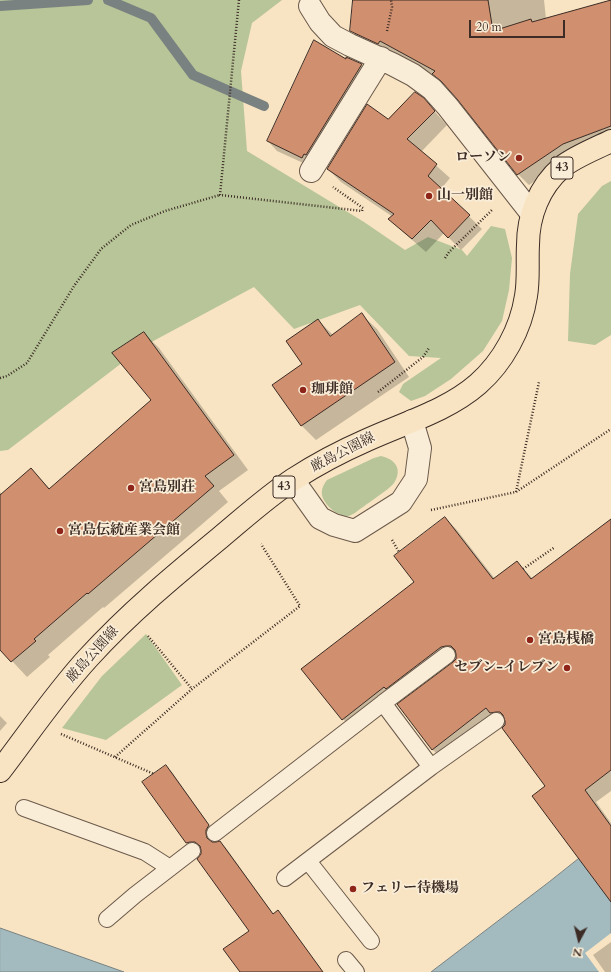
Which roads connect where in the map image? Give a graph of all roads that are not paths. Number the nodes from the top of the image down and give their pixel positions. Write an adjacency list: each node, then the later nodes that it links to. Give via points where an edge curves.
1 (310, 6): 2 (street, via 333,36)
2 (381, 58): 4 (street); 5 (street, via 413,75 432,89)
3 (611, 141): 5 (main road, 厳島公園線 / 43, via 586,152 562,167 543,189)
4 (311, 171)
5 (532, 214): 6 (main road, 厳島公園線 / 43, via 526,296 520,320 510,343 496,365 478,383 458,398)
6 (412, 421): 7 (main road, 厳島公園線 / 43, via 341,452); 7 (street, via 420,448 416,479 401,502 355,531 334,526 320,518)
7 (293, 480): 12 (main road, 厳島公園線 / 43, via 174,575 129,615 87,659)
8 (447, 655): 9 (lane)
9 (383, 703): 11 (lane); 14 (lane)
10 (496, 721): 11 (lane)
11 (431, 767): 16 (lane)
12 (0, 771)
13 (24, 808): 17 (lane, via 145,852)
14 (215, 833)
15 (192, 851): 17 (lane)
16 (308, 861): 18 (lane); 20 (lane)
17 (170, 868): 19 (lane)
18 (285, 878)
19 (107, 919)
20 (371, 941)

